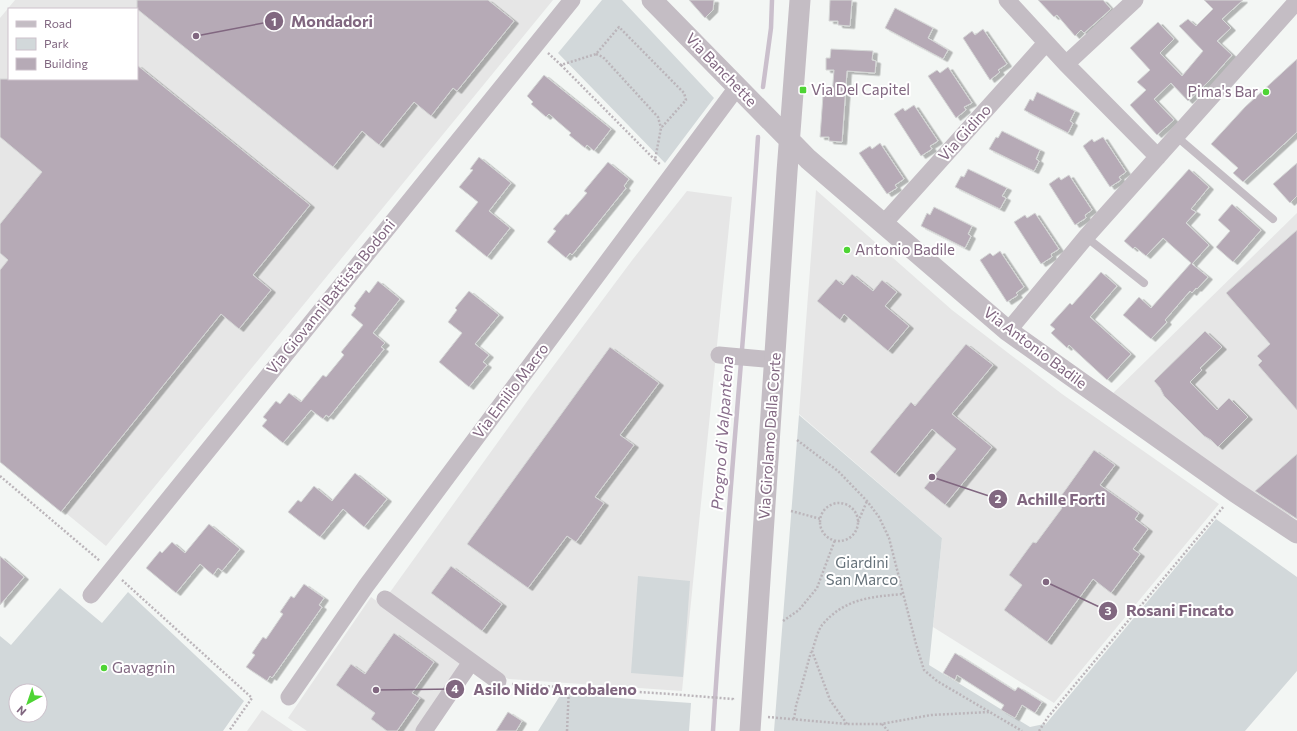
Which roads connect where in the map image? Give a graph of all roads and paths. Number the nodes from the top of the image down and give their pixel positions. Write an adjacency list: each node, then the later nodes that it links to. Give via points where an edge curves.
1 (572, 0): 7 (street, Via Giovanni Battista Bodoni)
2 (652, 0): 12 (street, Via Banchette)
3 (800, 0): 15 (street)
4 (1007, 0): 8 (street)
5 (1135, 0): 10 (street)
6 (1291, 8): 14 (street)
7 (537, 43): 11 (path); 35 (street, Via Giovanni Battista Bodoni)
8 (1046, 43): 10 (street); 20 (street, Via Gidino)
9 (596, 54): 11 (path); 13 (path, via 603,57 658,117); 13 (path, via 619,27 684,93 686,100)
10 (1066, 64): 16 (street)
11 (561, 65): 17 (path)
12 (738, 86): 15 (street, Via Banchette); 18 (street, Via Emilio Macro)
13 (661, 128): 17 (path)
14 (1177, 137): 16 (street); 19 (lane)
15 (790, 141): 20 (street, Via Antonio Badile); 25 (street, Via Girolamo Dalla Corte)
16 (1158, 157): 21 (street)
17 (655, 160): 18 (path)
18 (671, 176): 44 (street, Via Emilio Macro, via 366,586)
19 (1273, 219)
20 (884, 223): 23 (street, Via Antonio Badile)
21 (1086, 237): 22 (lane); 23 (street)
22 (1144, 284)
23 (1008, 331): 28 (street, Via Antonio Badile)
24 (719, 355): 25 (street)
25 (775, 360): 54 (street, Via Girolamo Dalla Corte)
26 (797, 440): 29 (path, via 838,471)
27 (0, 476): 35 (path)
28 (1235, 492): 33 (street, Via Antonio Badile); 57 (path)
29 (867, 501): 32 (path); 36 (path, via 879,517 889,538)
30 (791, 511): 31 (path)
31 (821, 519): 32 (path, via 826,509 838,504 854,511); 34 (path, via 826,536)
32 (858, 522): 34 (path, via 850,538)
33 (1297, 533)
34 (835, 540): 39 (path, via 817,588 799,610)
35 (110, 570): 37 (street, Via Giovanni Battista Bodoni); 51 (path, via 252,698)
36 (903, 594): 40 (path, via 869,597 842,607 821,626); 46 (path, via 924,670 937,681)
37 (91, 595)
38 (385, 599): 41 (street)
39 (783, 621)
40 (812, 651): 48 (path); 49 (path, via 830,700)
41 (471, 662): 42 (street); 52 (street)
42 (498, 681): 43 (path)
43 (569, 687): 45 (path); 53 (path)
44 (288, 697)
45 (733, 699)
46 (990, 712): 50 (path, via 930,715); 56 (path)
47 (765, 717): 48 (path)
48 (794, 719): 49 (path)
49 (847, 724): 50 (path)
50 (882, 724): 55 (path)
51 (229, 731)
52 (424, 731)
53 (566, 731)
54 (750, 731)
55 (888, 731)
56 (1022, 731)
57 (1039, 731)

